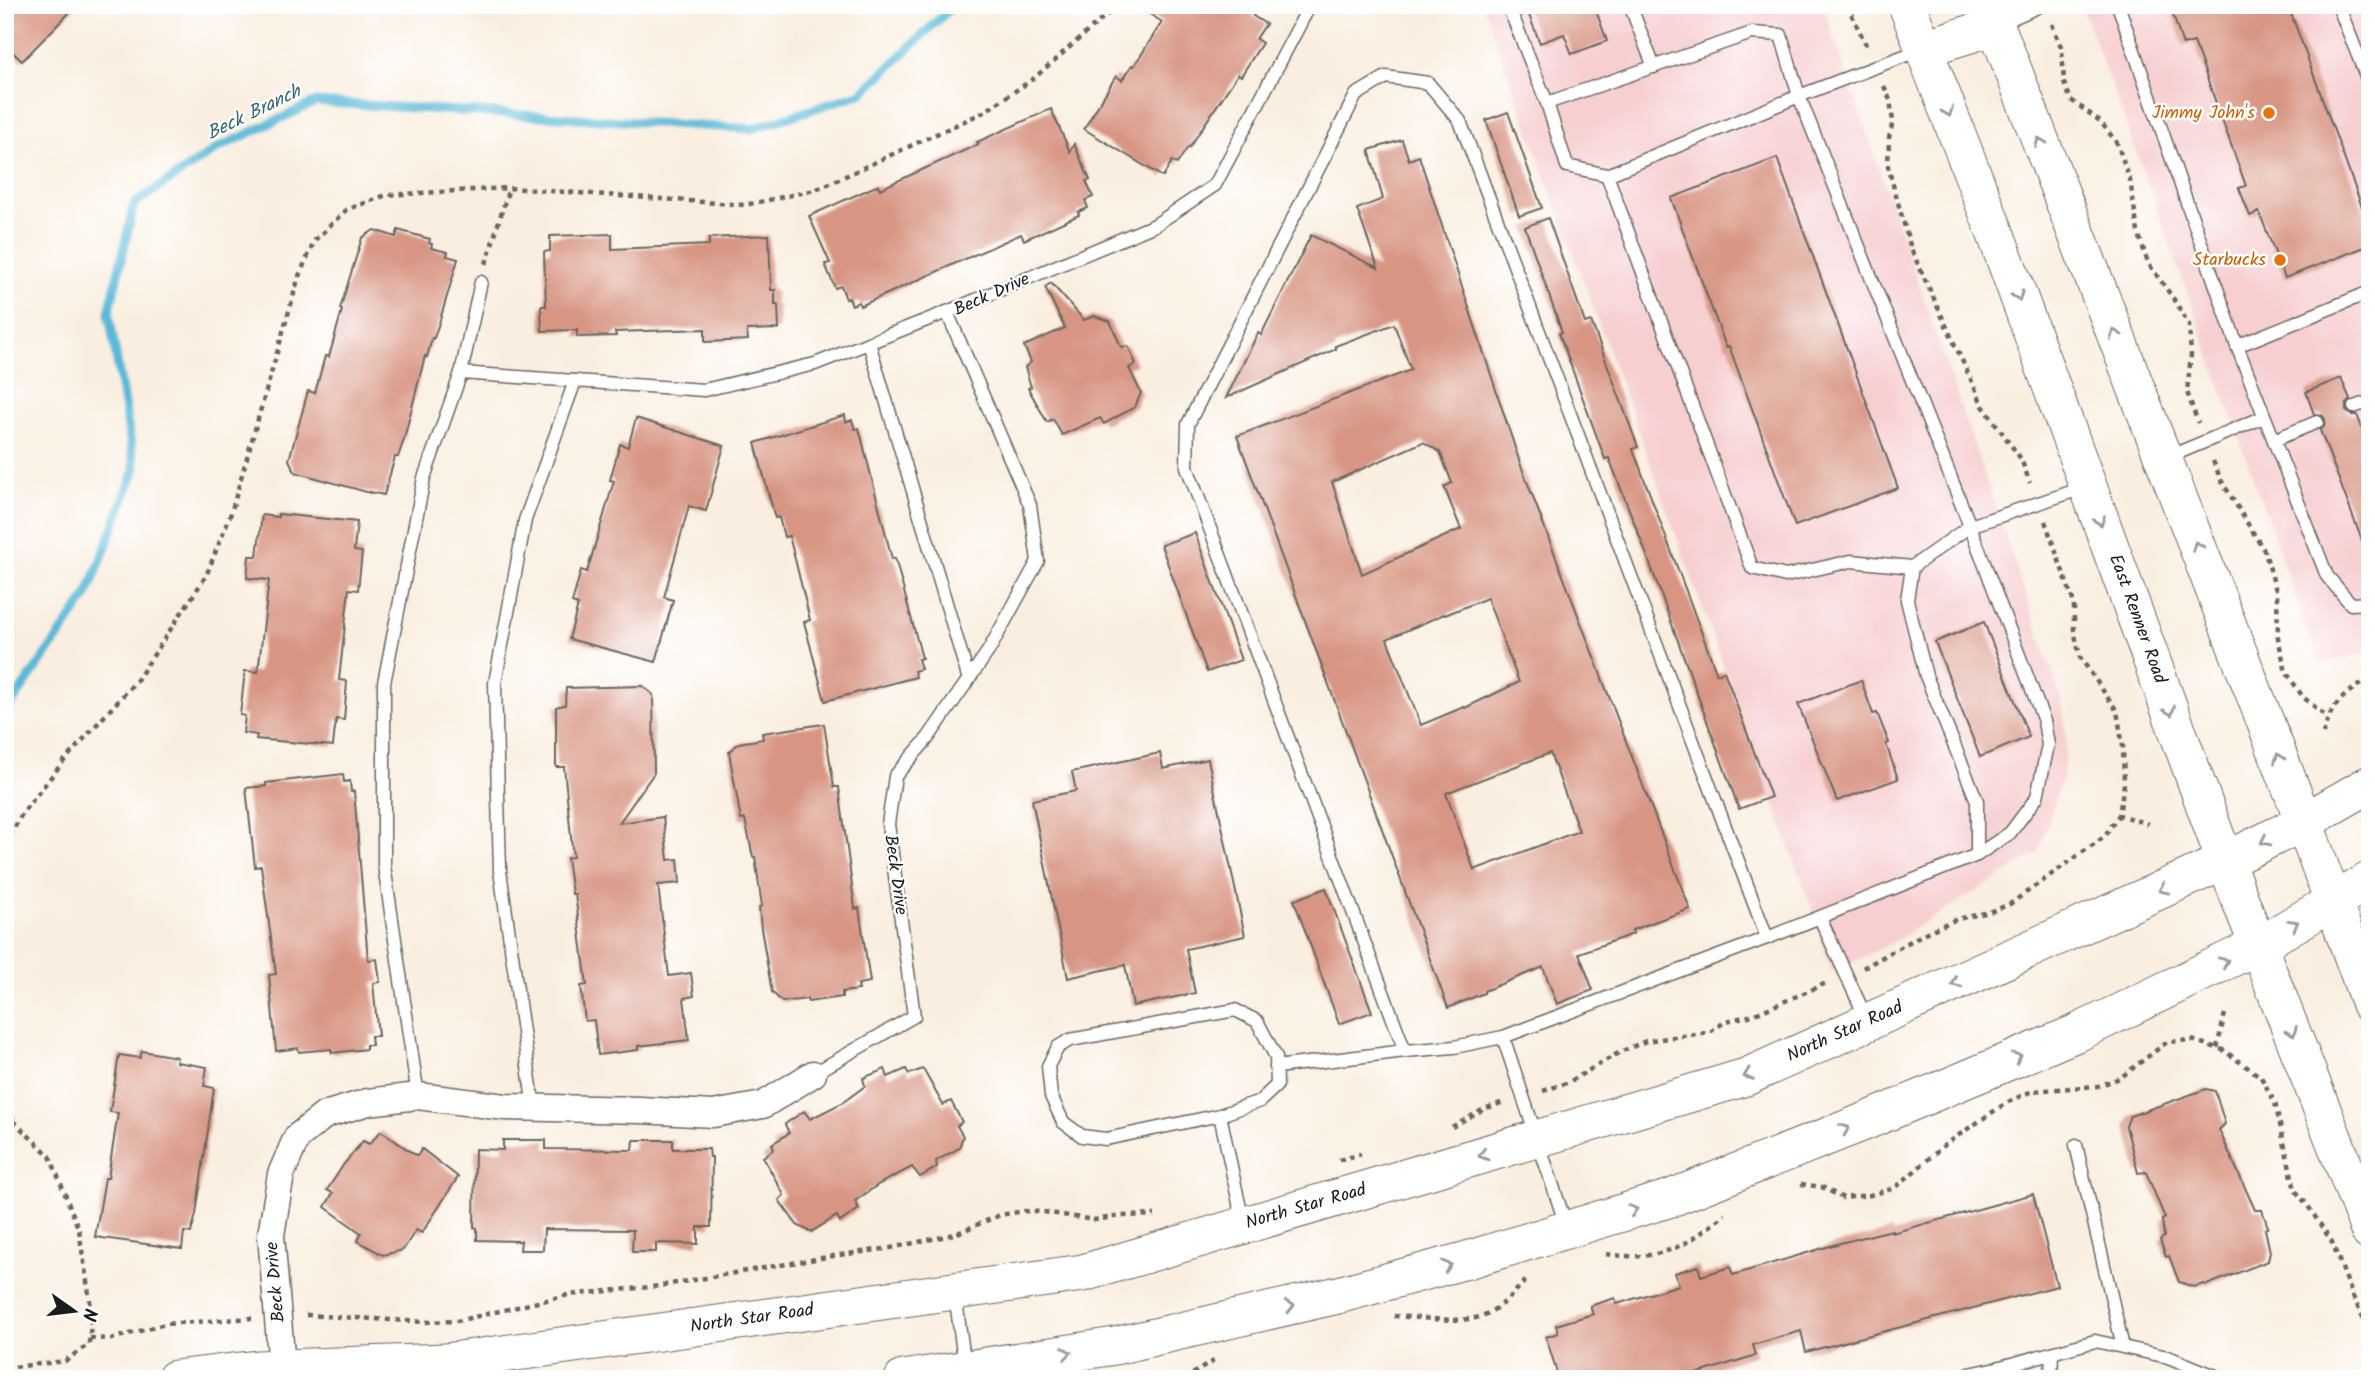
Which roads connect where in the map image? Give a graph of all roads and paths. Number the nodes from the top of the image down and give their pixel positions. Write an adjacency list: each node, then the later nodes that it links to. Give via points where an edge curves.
1 (1310, 5): 20 (lane, Beck Drive, via 1215,186 1155,225)
2 (1508, 5): 15 (lane)
3 (1630, 5): 12 (lane)
4 (1847, 5): 11 (path)
5 (1907, 5): 10 (main road, East Renner Road)
6 (2118, 5): 22 (lane)
7 (2338, 5): 13 (lane)
8 (2045, 11): 9 (lane); 30 (path, via 2062,49 2064,83 2071,100 2117,142 2148,263 2189,325 2187,392)
9 (1992, 15): 10 (main road); 31 (main road, one-way to 9)
10 (1924, 48): 11 (lane); 32 (main road, East Renner Road, one-way to 32)
11 (1876, 66): 14 (lane); 33 (path, via 1891,100 1888,167 1911,248 1983,406 2021,459)
12 (1654, 67): 14 (lane, via 1752,33 1781,35); 15 (lane)
13 (2370, 86)
14 (1799, 96): 16 (lane); 34 (lane)
15 (1547, 103): 16 (lane, via 1567,166)
16 (1607, 175): 35 (lane, via 1752,568 1786,576 1852,561)
17 (509, 188): 18 (path)
18 (481, 282): 23 (lane)
19 (2370, 292): 22 (lane)
20 (947, 312): 21 (lane); 38 (lane, Beck Drive, via 1030,505 1038,561)
21 (869, 343): 24 (lane, via 815,364 704,390); 38 (lane)
22 (2237, 346): 27 (lane)
23 (461, 373): 24 (lane); 62 (lane, via 424,478 384,682 384,864)
24 (575, 381): 64 (lane, via 525,520 495,683 500,870)
25 (2370, 401): 26 (lane)
26 (2354, 407)
27 (2264, 417): 29 (lane); 30 (lane)
28 (2317, 422): 29 (lane)
29 (2274, 440): 36 (lane, via 2327,576 2351,604)
30 (2204, 441): 31 (lane); 39 (path, via 2221,480 2265,552 2277,594 2278,638 2286,672 2303,697)
31 (2163, 459): 43 (main road, one-way to 31)
32 (2088, 487): 33 (lane); 46 (main road, East Renner Road, one-way to 46)
33 (2038, 503): 34 (lane); 42 (path, via 2074,603 2080,657 2117,712 2124,784)
34 (1970, 526): 35 (lane); 45 (lane, via 2044,721 2048,745 2037,797 2010,832)
35 (1912, 567): 45 (lane, via 1907,600 1926,676 1977,801)
36 (2370, 603)
37 (2370, 678): 39 (path, via 2335,704)
38 (968, 680): 60 (lane, Beck Drive, via 895,776 888,824 914,1016)
39 (2327, 717): 40 (path)
40 (2323, 734)
41 (2370, 784): 43 (main road, North Star Road)
42 (2119, 815): 44 (path); 52 (path, via 2104,837 2010,904 1956,919)
43 (2304, 822): 46 (main road, North Star Road, one-way to 46); 48 (main road)
44 (2148, 824)
45 (1977, 855): 49 (lane)
46 (2225, 861): 51 (main road, East Renner Road); 55 (main road, North Star Road, one-way to 55)
47 (2370, 880): 48 (main road)
48 (2332, 903): 51 (main road, one-way to 48); 53 (main road)
49 (1820, 918): 50 (lane); 52 (lane)
50 (1767, 938): 56 (lane); 58 (lane, via 1460,121 1428,83 1387,77 1356,95 1233,333 1188,424 1187,467)
51 (2258, 946): 77 (main road, one-way to 51, via 1671,1198 1864,1122 2079,1032); 78 (main road, East Renner Road, one-way to 78)
52 (1846, 975): 55 (lane); 63 (path, via 1753,1015 1726,1021 1710,1032 1646,1041 1570,1082)
53 (2370, 1004)
54 (2226, 1009): 57 (path)
55 (1868, 1022): 68 (main road, North Star Road, one-way to 68, via 1746,1077)
56 (1503, 1037): 58 (lane); 63 (lane)
57 (2217, 1048): 73 (path, via 2192,1040 2167,1042 2120,1079 2098,1086 2032,1091 1947,1143 1895,1188 1843,1198 1822,1187); 84 (path, via 2261,1077 2275,1103 2295,1190 2332,1242)
58 (1405, 1051): 59 (lane)
59 (1276, 1067): 65 (lane, via 1277,1085 1260,1101); 65 (lane, via 1276,1057 1256,1021 1235,1010 1070,1040 1058,1047 1048,1066 1051,1096 1063,1122 1082,1136 1105,1139)
60 (813, 1074): 64 (street, Beck Drive, via 763,1105 713,1114)
61 (5, 1096): 66 (path)
62 (418, 1096): 64 (street, Beck Drive); 83 (street, Beck Drive, via 368,1102 325,1115 297,1137 281,1174 271,1235)
63 (1523, 1097): 67 (path, via 1483,1109); 68 (lane)
64 (534, 1108)
65 (1220, 1115): 76 (lane)
66 (14, 1122): 69 (path); 85 (path, via 50,1156 79,1230 92,1314)
67 (1441, 1133)
68 (1538, 1139): 76 (main road, North Star Road, one-way to 76); 77 (lane)
69 (5, 1143)
70 (2076, 1145): 86 (lane)
71 (1373, 1153): 72 (path)
72 (1333, 1162)
73 (1798, 1184)
74 (1732, 1209): 79 (path, via 1701,1234 1660,1255 1632,1258)
75 (1163, 1215): 83 (path, via 1094,1220 1024,1211 1000,1215 955,1234 891,1248 659,1286 568,1295 457,1321)
76 (1244, 1226): 81 (main road, North Star Road, via 1083,1273)
77 (1567, 1230): 92 (main road, one-way to 77, via 1325,1298)
78 (2370, 1232)
79 (1597, 1253)
80 (1531, 1274): 82 (path, via 1507,1300 1480,1317)
81 (955, 1291): 91 (main road, North Star Road, via 445,1362); 92 (lane)
82 (1389, 1316)
83 (279, 1318): 85 (path, via 165,1324 111,1339); 91 (street, Beck Drive)
84 (2370, 1331)
85 (90, 1338): 90 (path, via 89,1344 65,1361)
86 (2123, 1347): 87 (lane, via 2095,1341); 98 (lane, via 2168,1357)
87 (2052, 1353): 96 (lane); 97 (lane)
88 (1224, 1355): 95 (path)
89 (2370, 1358): 99 (path)
90 (5, 1368)
91 (283, 1373): 93 (main road, North Star Road)
92 (967, 1374): 94 (main road)
93 (175, 1379)
94 (903, 1379)
95 (1184, 1379)
96 (1947, 1379)
97 (2052, 1379)
98 (2223, 1379)
99 (2364, 1379)

